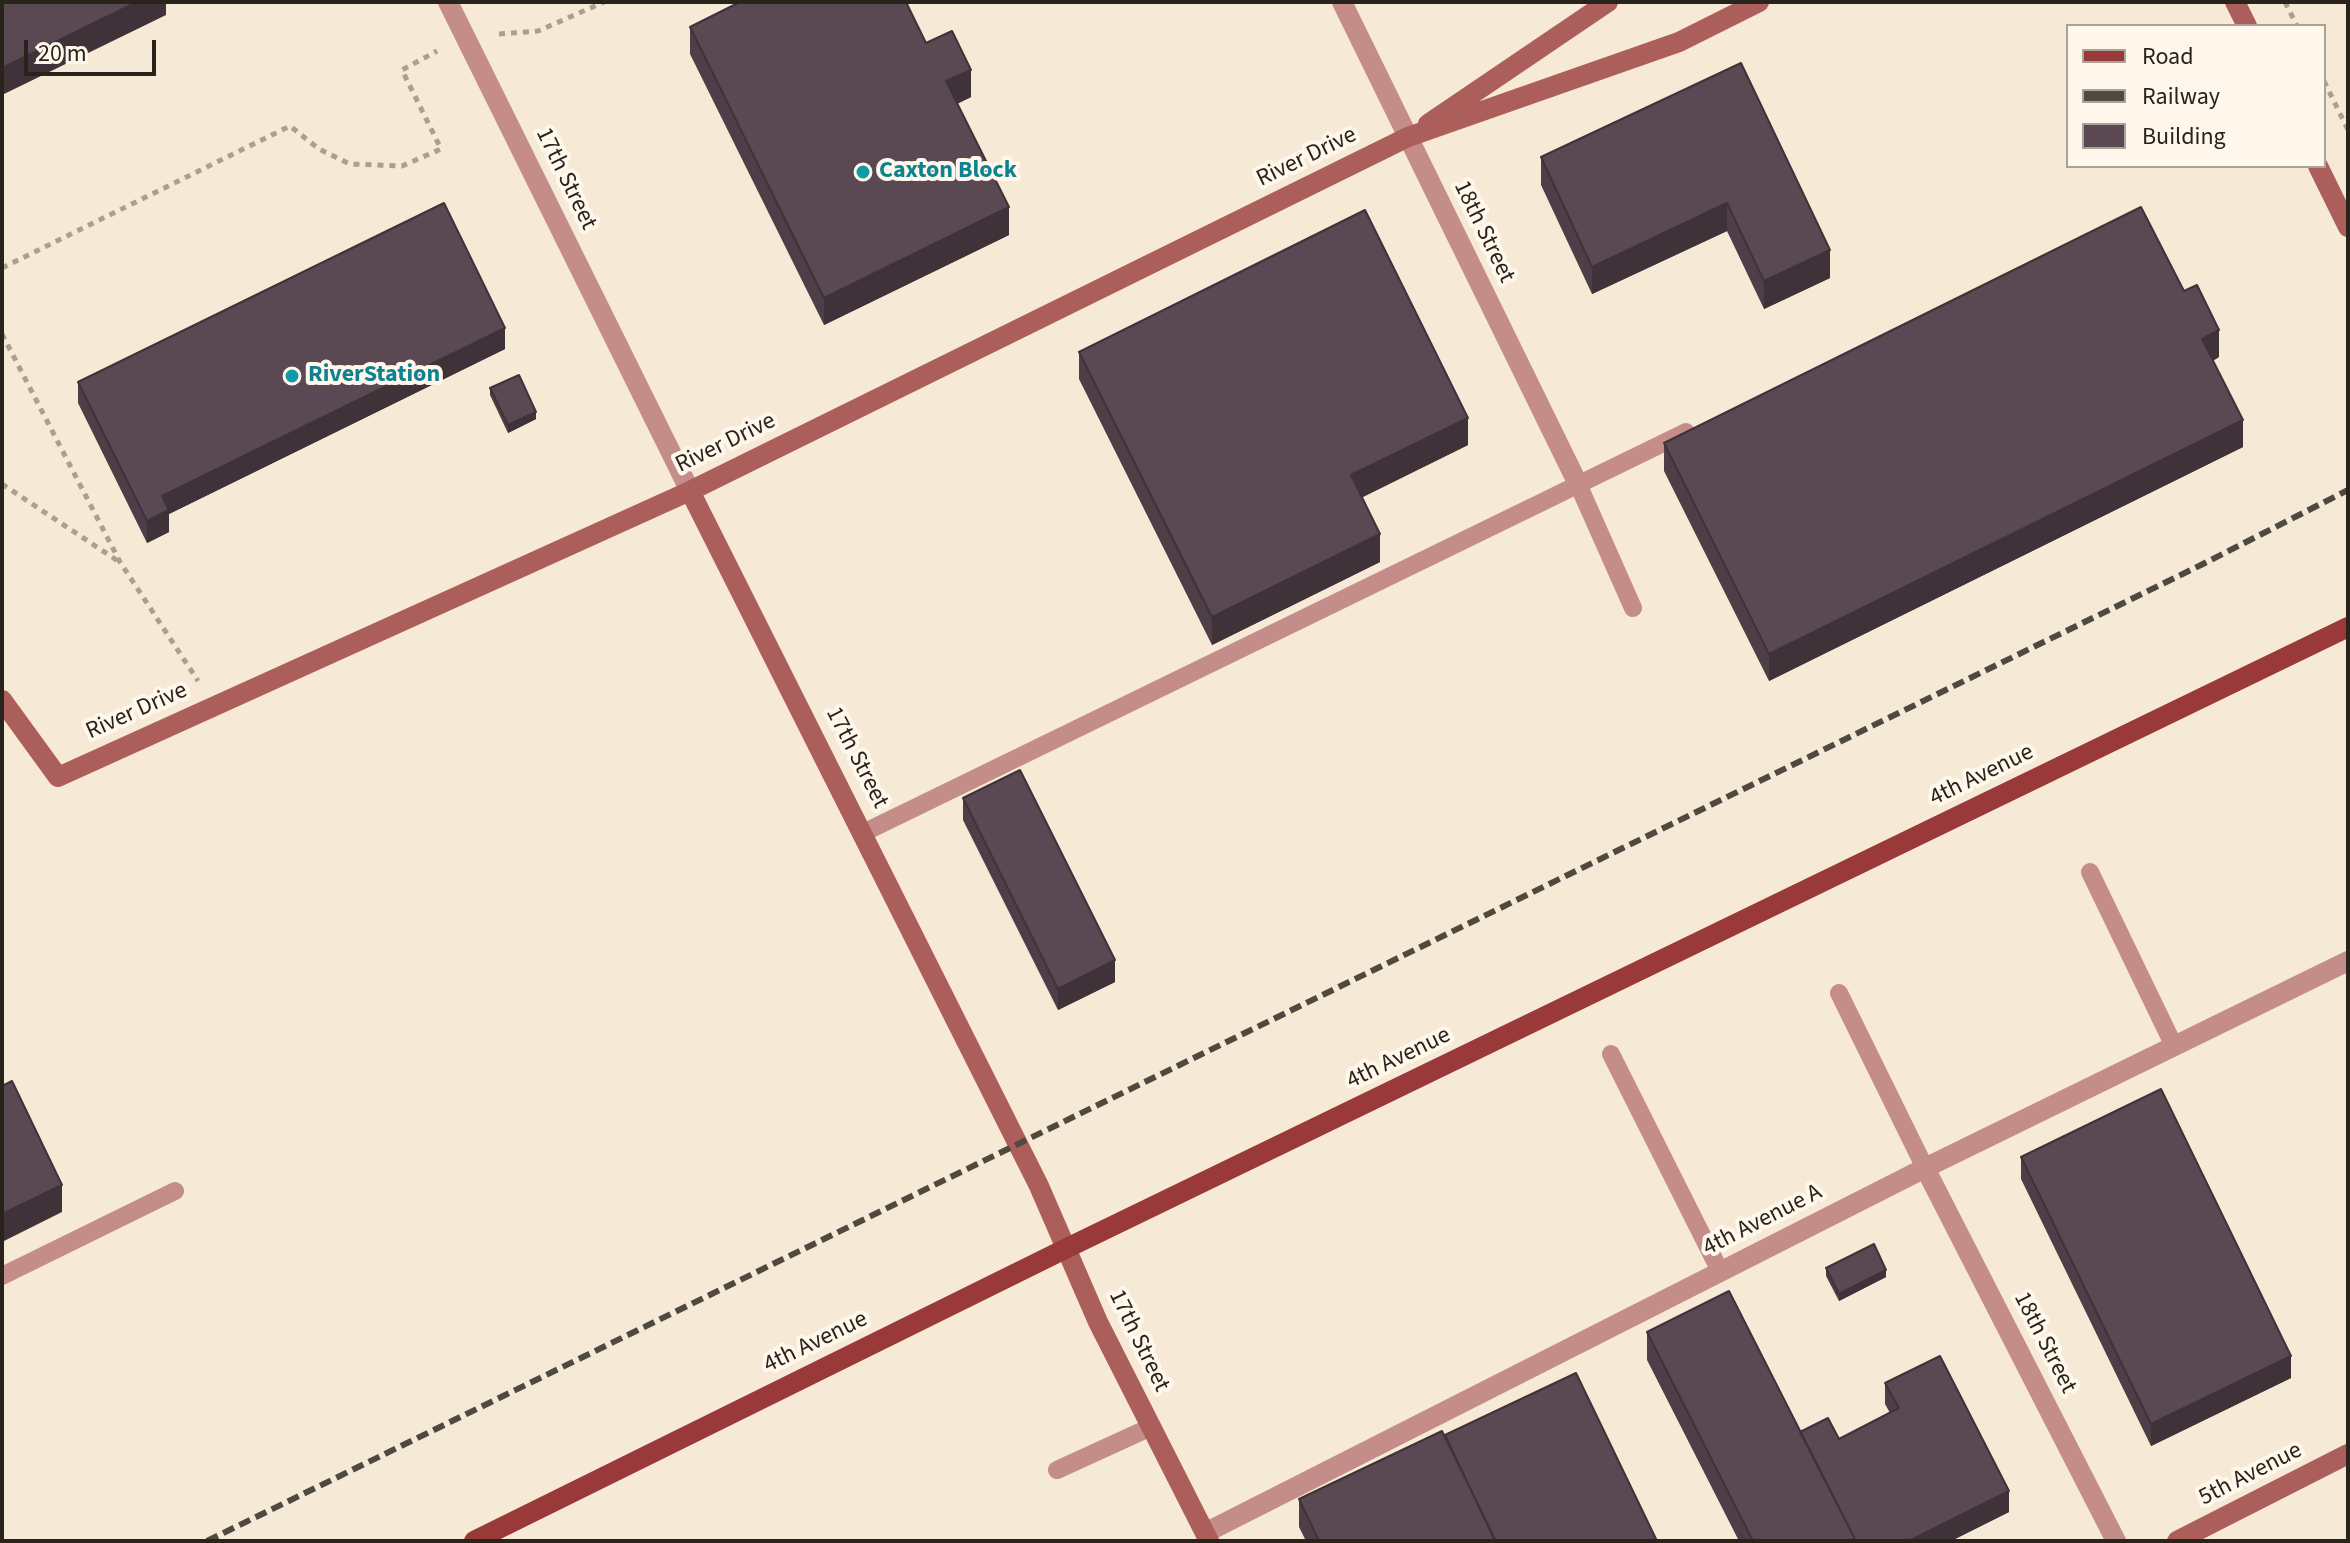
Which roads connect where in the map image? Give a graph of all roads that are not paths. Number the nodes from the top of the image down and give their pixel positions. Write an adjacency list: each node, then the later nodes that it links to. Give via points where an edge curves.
1 (448, 2): 12 (street, 17th Street)
2 (1342, 2): 7 (street, 18th Street)
3 (1608, 2): 7 (main road, River Drive)
4 (1759, 2): 7 (main road, River Drive, via 1679,42)
5 (2235, 2): 6 (main road)
6 (2246, 24)
7 (1408, 137): 11 (street, 18th Street); 12 (main road, River Drive)
8 (2319, 168): 9 (main road)
9 (2348, 227)
10 (1708, 422): 11 (lane)
11 (1578, 484): 13 (lane); 16 (lane)
12 (690, 491): 15 (main road, River Drive, via 58,777); 16 (main road, 17th Street)
13 (1633, 608)
14 (2348, 627): 24 (main road, 4th Avenue)
15 (2, 700)
16 (865, 832): 24 (main road, 17th Street)
17 (2090, 872): 20 (lane)
18 (2348, 961): 20 (street, 4th Avenue A)
19 (1839, 993): 22 (lane)
20 (2174, 1046): 22 (street, 4th Avenue A)
21 (1611, 1054): 25 (lane)
22 (1925, 1168): 25 (street, 4th Avenue A); 32 (street, 18th Street)
23 (175, 1191): 26 (lane)
24 (1065, 1249): 27 (main road, 17th Street); 31 (main road, 4th Avenue)
25 (1720, 1271): 30 (street, 4th Avenue A)
26 (2, 1276)
27 (1151, 1427): 29 (lane); 30 (main road, 17th Street)
28 (2348, 1454): 33 (main road, 5th Avenue)
29 (1057, 1470)
30 (1207, 1537)
31 (474, 1541)
32 (2116, 1541)
33 (2177, 1541)

